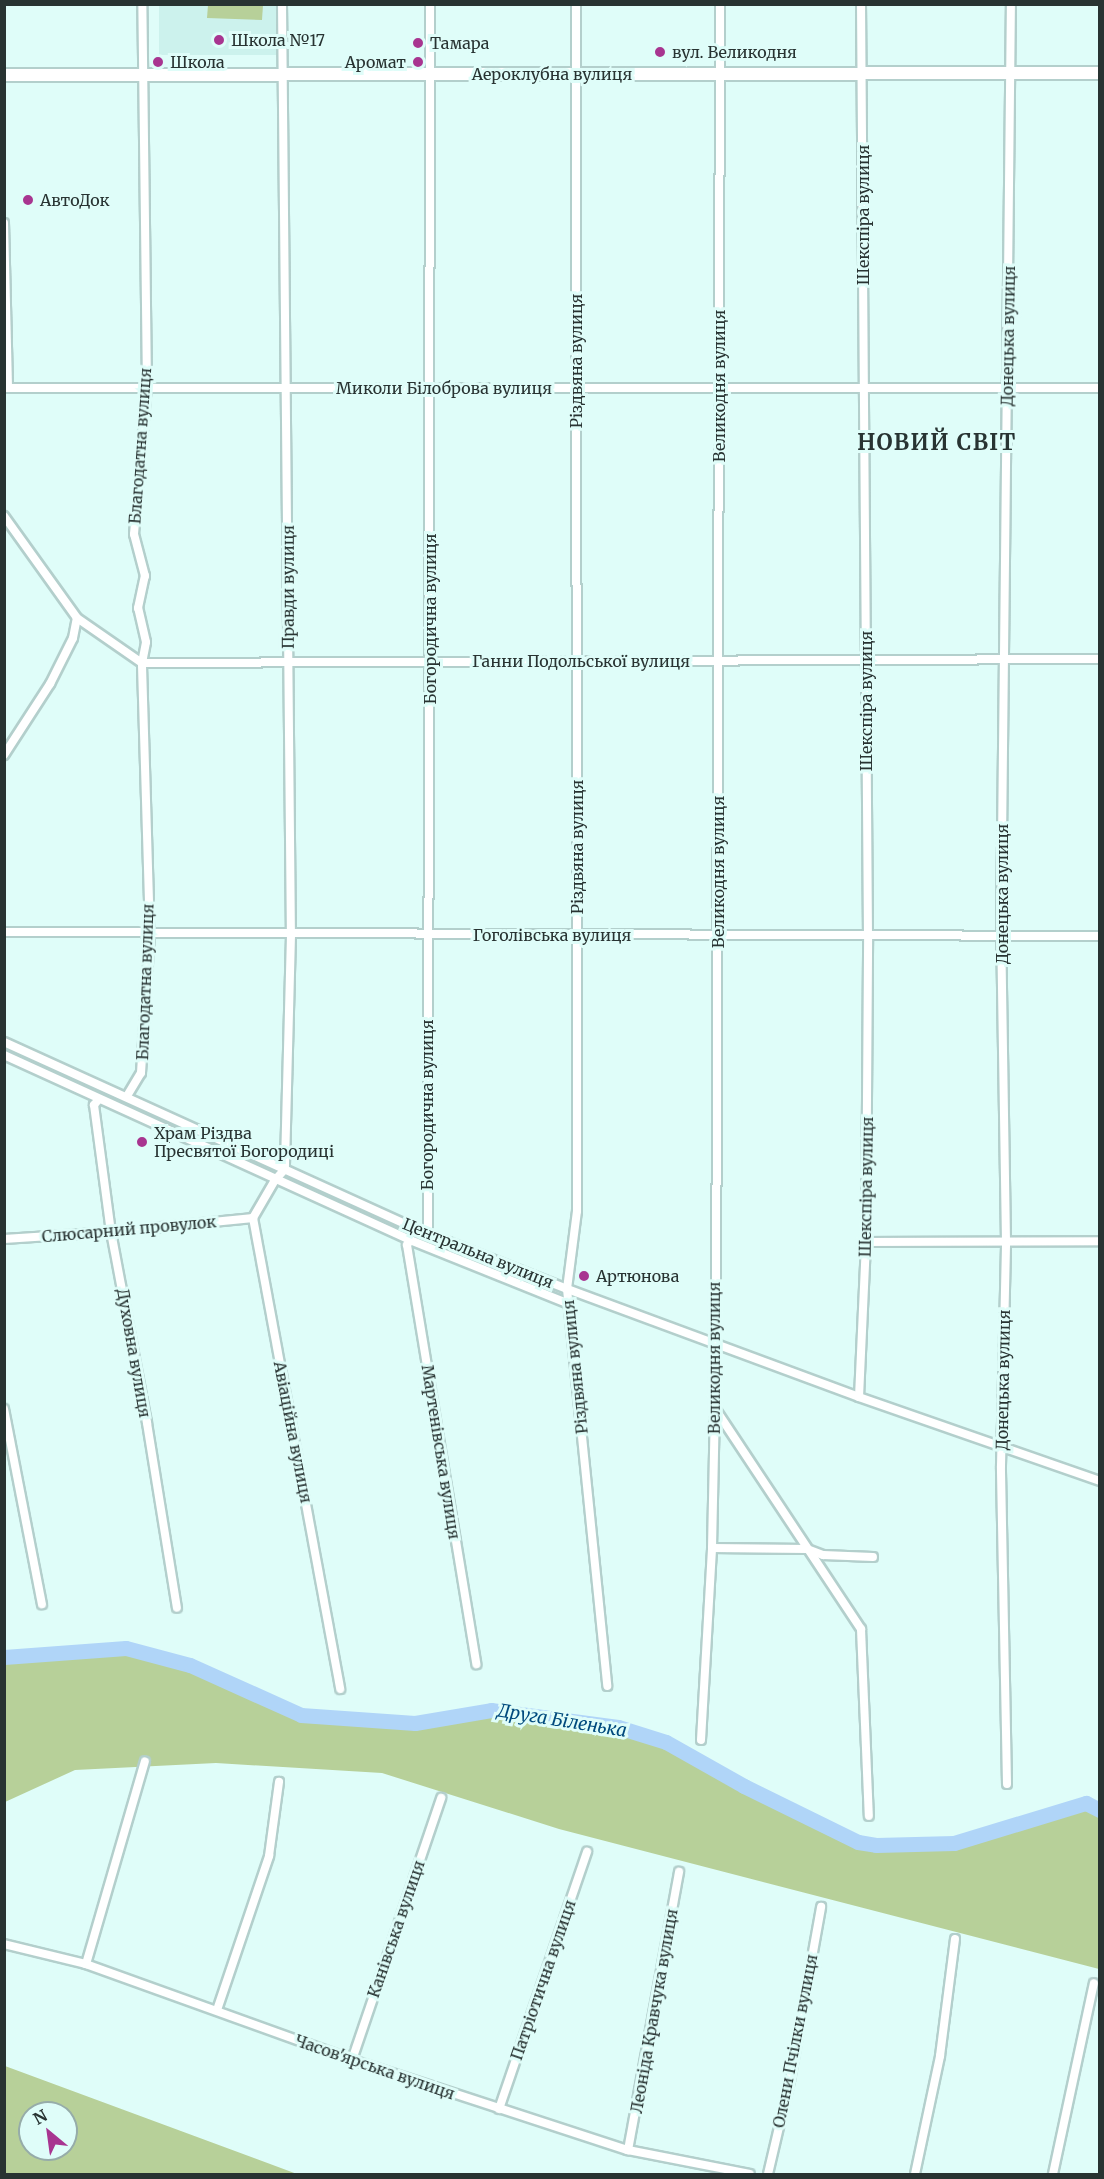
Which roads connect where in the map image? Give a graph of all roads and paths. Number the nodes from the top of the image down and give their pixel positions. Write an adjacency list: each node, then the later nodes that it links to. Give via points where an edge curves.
1 (142, 4): 16 (street, Благодатна вулиця)
2 (282, 4): 11 (street, Правди вулиця)
3 (430, 4): 12 (street, Богородична вулиця)
4 (576, 4): 13 (street, Різдвяна вулиця)
5 (720, 4): 14 (street, Великодня вулиця)
6 (861, 4): 8 (street, Шекспіра вулиця)
7 (1011, 4): 9 (street, Донецька вулиця)
8 (861, 73): 9 (street, Аероклубна вулиця); 14 (street, Аероклубна вулиця); 24 (street, Шекспіра вулиця)
9 (1012, 73): 10 (street, Аероклубна вулиця); 25 (street, Донецька вулиця)
10 (1100, 73)
11 (282, 74): 12 (street, Аероклубна вулиця); 16 (street, Аероклубна вулиця); 20 (street, Правди вулиця)
12 (430, 74): 13 (street, Аероклубна вулиця); 21 (street, Богородична вулиця)
13 (576, 74): 14 (street, Аероклубна вулиця); 22 (street, Різдвяна вулиця)
14 (720, 74): 23 (street, Великодня вулиця)
15 (4, 75): 16 (street, Аероклубна вулиця)
16 (141, 75): 19 (street, Благодатна вулиця)
17 (4, 222): 18 (street)
18 (6, 388): 19 (street, Миколи Білоброва вулиця)
19 (147, 388): 20 (street, Миколи Білоброва вулиця); 36 (street, Благодатна вулиця, via 134,534 145,576 138,608 146,642)
20 (288, 388): 21 (street, Миколи Білоброва вулиця); 34 (street, Правди вулиця)
21 (430, 388): 22 (street, Миколи Білоброва вулиця); 35 (street, Богородична вулиця)
22 (576, 388): 23 (street, Миколи Білоброва вулиця); 32 (street, Різдвяна вулиця)
23 (719, 388): 24 (street, Миколи Білоброва вулиця); 33 (street, Великодня вулиця)
24 (864, 388): 25 (street, Миколи Білоброва вулиця); 31 (street, Шекспіра вулиця)
25 (1008, 388): 26 (street, Миколи Білоброва вулиця); 29 (street, Донецька вулиця)
26 (1100, 388)
27 (4, 516): 28 (street)
28 (76, 618): 36 (street); 37 (street, via 72,638 50,684)
29 (1004, 659): 30 (street, Ганни Подольської вулиця); 31 (street, Ганни Подольської вулиця); 45 (street, Донецька вулиця)
30 (1100, 659)
31 (866, 660): 33 (street, Ганни Подольської вулиця); 44 (street, Шекспіра вулиця)
32 (576, 661): 33 (street, Ганни Подольської вулиця); 35 (street, Ганни Подольської вулиця); 42 (street, Різдвяна вулиця)
33 (719, 661): 43 (street, Великодня вулиця)
34 (288, 662): 35 (street, Ганни Подольської вулиця); 36 (street, Ганни Подольської вулиця); 40 (street, Правди вулиця)
35 (431, 662): 41 (street, Богородична вулиця)
36 (142, 663): 39 (street, Благодатна вулиця)
37 (4, 755)
38 (4, 932): 39 (street, Гоголівська вулиця)
39 (150, 935): 40 (street, Гоголівська вулиця); 49 (street, Благодатна вулиця, via 141,1073)
40 (291, 935): 41 (street, Гоголівська вулиця); 51 (street, Правди вулиця)
41 (427, 935): 42 (street, Гоголівська вулиця); 55 (street, Богородична вулиця)
42 (577, 935): 43 (street, Гоголівська вулиця); 61 (street, Різдвяна вулиця, via 577,1211)
43 (718, 936): 44 (street, Гоголівська вулиця); 63 (street, Великодня вулиця)
44 (868, 936): 45 (street, Гоголівська вулиця); 59 (street, Шекспіра вулиця)
45 (1001, 936): 46 (street, Гоголівська вулиця); 60 (street, Донецька вулиця)
46 (1100, 936)
47 (4, 1042): 49 (street, Центральна вулиця)
48 (4, 1055): 50 (street, Центральна вулиця)
49 (127, 1096): 51 (street, Центральна вулиця)
50 (99, 1099): 52 (street, Центральна вулиця); 54 (street, Духовна вулиця, via 94,1105)
51 (285, 1169): 52 (street); 55 (street, Центральна вулиця)
52 (275, 1180): 53 (street); 57 (street, Центральна вулиця)
53 (253, 1218): 54 (street, Слюсарний провулок); 76 (street, Авіаційна вулиця)
54 (111, 1232): 56 (street, Слюсарний провулок); 73 (street, Духовна вулиця)
55 (428, 1234): 61 (street, Центральна вулиця)
56 (4, 1239)
57 (410, 1240): 62 (street, Центральна вулиця); 74 (street, Мартенівська вулиця, via 407,1245)
58 (1100, 1241): 60 (street)
59 (866, 1242): 60 (street); 64 (street, Шекспіра вулиця)
60 (1006, 1242): 67 (street, Донецька вулиця)
61 (567, 1289): 62 (street, Різдвяна вулиця); 63 (street, Центральна вулиця)
62 (569, 1304): 75 (street, Різдвяна вулиця)
63 (714, 1343): 64 (street, Центральна вулиця); 66 (street, Великодня вулиця)
64 (859, 1397): 67 (street, Центральна вулиця)
65 (4, 1408): 72 (street)
66 (715, 1409): 69 (street, Великодня вулиця); 70 (street)
67 (1002, 1448): 68 (street, Центральна вулиця); 80 (street, Донецька вулиця)
68 (1100, 1481)
69 (712, 1548): 70 (street); 77 (street, Великодня вулиця)
70 (807, 1549): 71 (street, via 823,1555); 82 (street, via 861,1629)
71 (873, 1557)
72 (42, 1604)
73 (177, 1608)
74 (476, 1664)
75 (607, 1686)
76 (340, 1689)
77 (701, 1740)
78 (145, 1761): 88 (street)
79 (279, 1782): 90 (street, via 269,1856)
80 (1006, 1784)
81 (441, 1798): 91 (street, Канівська вулиця)
82 (869, 1816)
83 (587, 1852): 92 (street, Патріотична вулиця)
84 (679, 1872): 93 (street, Леоніда Кравчука вулиця)
85 (821, 1906): 95 (street, Олени Пчілки вулиця, via 790,2080)
86 (955, 1939): 96 (street, via 940,2056)
87 (4, 1944): 88 (street, Часов'ярська вулиця)
88 (86, 1964): 90 (street, Часов'ярська вулиця)
89 (1094, 1983): 97 (street)
90 (217, 2010): 91 (street, Часов'ярська вулиця)
91 (351, 2060): 92 (street, Часов'ярська вулиця)
92 (499, 2109): 93 (street, Часов'ярська вулиця)
93 (628, 2150): 94 (street, Часов'ярська вулиця)
94 (750, 2175)
95 (768, 2175)
96 (915, 2175)
97 (1053, 2175)

